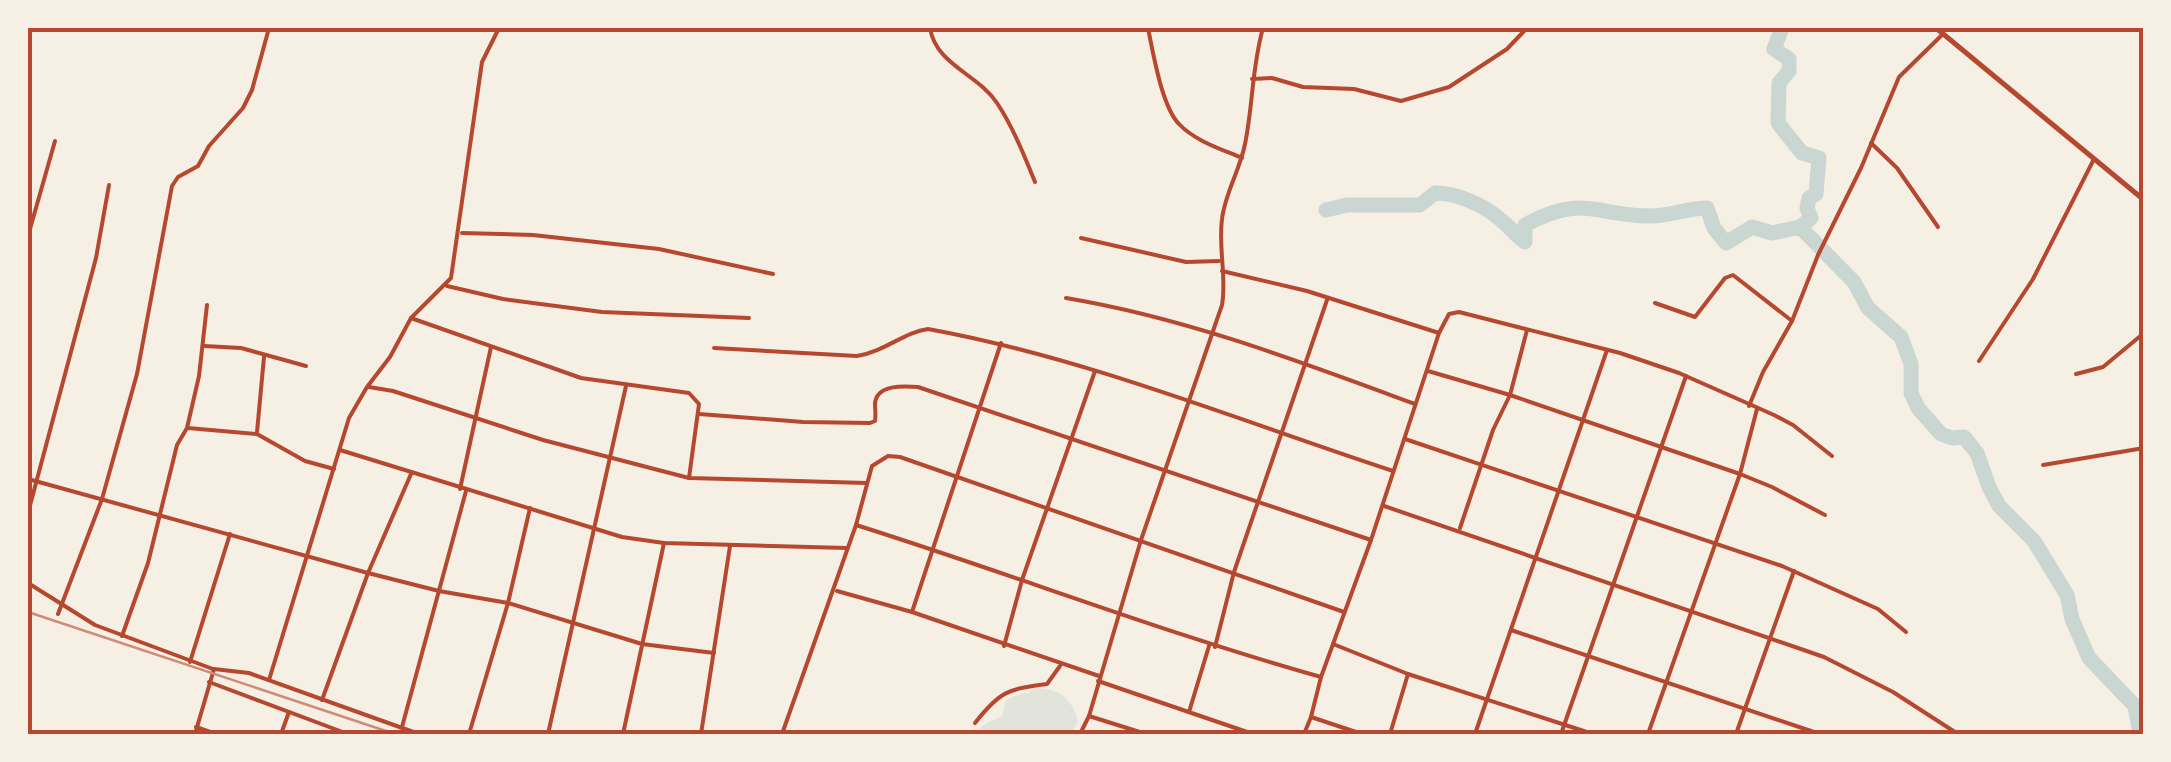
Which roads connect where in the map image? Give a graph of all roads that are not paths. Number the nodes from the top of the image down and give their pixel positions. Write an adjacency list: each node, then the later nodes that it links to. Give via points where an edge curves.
1 (269, 28): 84 (street, via 243,108 198,166 172,186 137,374)
2 (499, 28): 18 (street, via 482,62)
3 (930, 28): 14 (street, via 942,55 998,104)
4 (1148, 28): 12 (street, via 1176,122)
5 (1262, 28): 9 (street)
6 (1527, 28): 9 (street, via 1449,87 1401,101 1354,89)
7 (1936, 28): 8 (street)
8 (1943, 34): 11 (street, via 1899,77); 13 (street)
9 (1252, 79): 12 (street)
10 (55, 142): 19 (street)
11 (1871, 144): 17 (street, via 1897,168); 31 (street)
12 (1242, 158): 21 (street, via 1223,205)
13 (2094, 159): 16 (street); 42 (street, via 2033,278)
14 (1035, 182)
15 (110, 185): 80 (street, via 92,277)
16 (2144, 200)
17 (1938, 227)
18 (460, 233): 23 (street, via 659,249); 24 (street)
19 (28, 236)
20 (1081, 238): 21 (street, via 1186,262)
21 (1220, 260): 22 (street)
22 (1222, 271): 26 (street); 34 (street)
23 (773, 274)
24 (445, 286): 29 (street); 30 (street, via 602,312)
25 (1066, 298): 34 (street)
26 (1327, 300): 33 (street); 43 (street)
27 (207, 304): 37 (street)
28 (1655, 304): 31 (street, via 1695,317 1733,275)
29 (411, 318): 38 (street); 50 (street)
30 (749, 318)
31 (1792, 321): 54 (street)
32 (1527, 330): 33 (street, via 1454,311); 40 (street); 51 (street)
33 (1439, 333): 46 (street)
34 (1214, 334): 43 (street); 52 (street)
35 (2144, 334): 47 (street, via 2104,367)
36 (1001, 343): 39 (street, via 928,328 857,356); 45 (street); 55 (street)
37 (204, 346): 41 (street); 60 (street)
38 (491, 347): 49 (street, via 580,378); 58 (street)
39 (714, 348)
40 (1607, 350): 48 (street); 59 (street)
41 (264, 357): 44 (street); 61 (street)
42 (1979, 361)
43 (1305, 364): 53 (street); 62 (street)
44 (306, 366)
45 (1095, 371): 52 (street); 64 (street)
46 (1428, 371): 51 (street); 53 (street)
47 (2076, 374)
48 (1686, 376): 54 (street); 65 (street)
49 (626, 386): 57 (street, via 689,393); 69 (street)
50 (367, 387): 58 (street); 67 (street)
51 (1510, 395): 59 (street); 70 (street)
52 (1188, 402): 62 (street); 74 (street)
53 (1416, 404): 63 (street)
54 (1749, 406): 56 (street)
55 (979, 407): 57 (street, via 898,386 878,395 870,423); 64 (street); 79 (street)
56 (1757, 408): 68 (street, via 1792,424); 76 (street)
57 (698, 414): 77 (street)
58 (475, 418): 69 (street); 82 (street)
59 (1584, 420): 65 (street); 83 (street)
60 (187, 428): 61 (street); 92 (street)
61 (257, 434): 72 (street)
62 (1282, 434): 73 (street); 85 (street)
63 (1405, 439): 70 (street); 73 (street)
64 (1072, 440): 74 (street); 88 (street)
65 (1661, 448): 76 (street); 91 (street)
66 (2144, 448): 71 (street)
67 (340, 450): 72 (street); 75 (street)
68 (1832, 456)
69 (611, 459): 77 (street); 94 (street)
70 (1480, 465): 83 (street); 95 (street)
71 (2043, 465)
72 (334, 469): 104 (street)
73 (1393, 471): 86 (street)
74 (1165, 472): 85 (street); 97 (street)
75 (411, 474): 82 (street); 108 (street)
76 (1740, 474): 90 (street); 99 (street)
77 (689, 478): 81 (street)
78 (28, 479): 80 (street)
79 (956, 479): 81 (street, via 888,456 872,466); 88 (street); 103 (street)
80 (35, 482): 84 (street); 89 (street)
81 (866, 483): 93 (street)
82 (463, 490): 87 (street); 113 (street)
83 (1561, 490): 91 (street); 105 (street)
84 (102, 499): 92 (street); 115 (street)
85 (1260, 504): 98 (street); 107 (street)
86 (1382, 506): 95 (street); 98 (street)
87 (530, 508): 94 (street); 114 (street)
88 (1046, 508): 97 (street); 109 (street)
89 (28, 513)
90 (1825, 515)
91 (1635, 516): 99 (street); 111 (street)
92 (158, 517): 96 (street); 124 (street)
93 (856, 525): 102 (street); 103 (street)
94 (593, 529): 100 (street); 121 (street)
95 (1459, 530): 105 (street)
96 (230, 534): 104 (street); 132 (street)
97 (1141, 540): 107 (street); 118 (street)
98 (1371, 540): 117 (street)
99 (1714, 542): 106 (street); 119 (street)
100 (664, 543): 101 (street); 126 (street)
101 (730, 546): 102 (street); 130 (street)
102 (847, 548): 112 (street)
103 (932, 548): 109 (street); 116 (street)
104 (306, 553): 108 (street); 138 (street)
105 (1537, 559): 111 (street); 122 (street)
106 (1794, 571): 123 (street, via 1889,615); 125 (street)
107 (1234, 572): 117 (street); 129 (street)
108 (368, 573): 113 (street); 142 (street)
109 (1022, 580): 118 (street); 128 (street)
110 (28, 583): 115 (street)
111 (1613, 586): 119 (street); 131 (street)
112 (835, 590): 116 (street); 161 (street)
113 (438, 591): 114 (street); 151 (street)
114 (508, 603): 121 (street); 157 (street)
115 (63, 607): 120 (street); 124 (street)
116 (912, 612): 128 (street)
117 (1344, 612): 127 (street)
118 (1118, 613): 129 (street); 137 (street)
119 (1693, 613): 125 (street); 140 (street)
120 (58, 614)
121 (574, 624): 126 (street); 158 (street)
122 (1512, 630): 131 (street); 141 (street)
123 (1906, 632)
124 (122, 636): 132 (street)
125 (1769, 639): 143 (street); 174 (street, via 1859,672)
126 (642, 644): 130 (street); 159 (street)
127 (1333, 644): 135 (street); 136 (street)
128 (1004, 646): 133 (street)
129 (1212, 647): 136 (street); 145 (street)
130 (714, 653): 160 (street)
131 (1589, 658): 140 (street); 149 (street)
132 (190, 662): 134 (street)
133 (1061, 664): 137 (street); 148 (street, via 1047,684 993,698)
134 (214, 669): 138 (street); 139 (street)
135 (1408, 674): 141 (street); 167 (street)
136 (1321, 678): 147 (street)
137 (1098, 679): 145 (street); 146 (street)
138 (268, 680): 142 (street)
139 (209, 682): 144 (street); 150 (street)
140 (1668, 685): 143 (street); 171 (street)
141 (1486, 698): 149 (street); 168 (street)
142 (322, 700): 151 (street)
143 (1746, 710): 172 (street); 173 (street)
144 (289, 712): 154 (street); 155 (street)
145 (1189, 712): 164 (street)
146 (1089, 716): 162 (street); 163 (street)
147 (1311, 717): 165 (street); 166 (street)
148 (975, 722)
149 (1565, 725): 169 (street); 170 (street)
150 (196, 728): 152 (street); 153 (street)
151 (402, 728): 156 (street)
152 (194, 734)
153 (216, 734)
154 (281, 734)
155 (348, 734)
156 (419, 734)
157 (469, 734)
158 (548, 734)
159 (623, 734)
160 (701, 734)
161 (782, 734)
162 (1080, 734)
163 (1146, 734)
164 (1253, 734)
165 (1304, 734)
166 (1362, 734)
167 (1390, 734)
168 (1475, 734)
169 (1561, 734)
170 (1593, 734)
171 (1648, 734)
172 (1736, 734)
173 (1820, 734)
174 (1958, 734)

